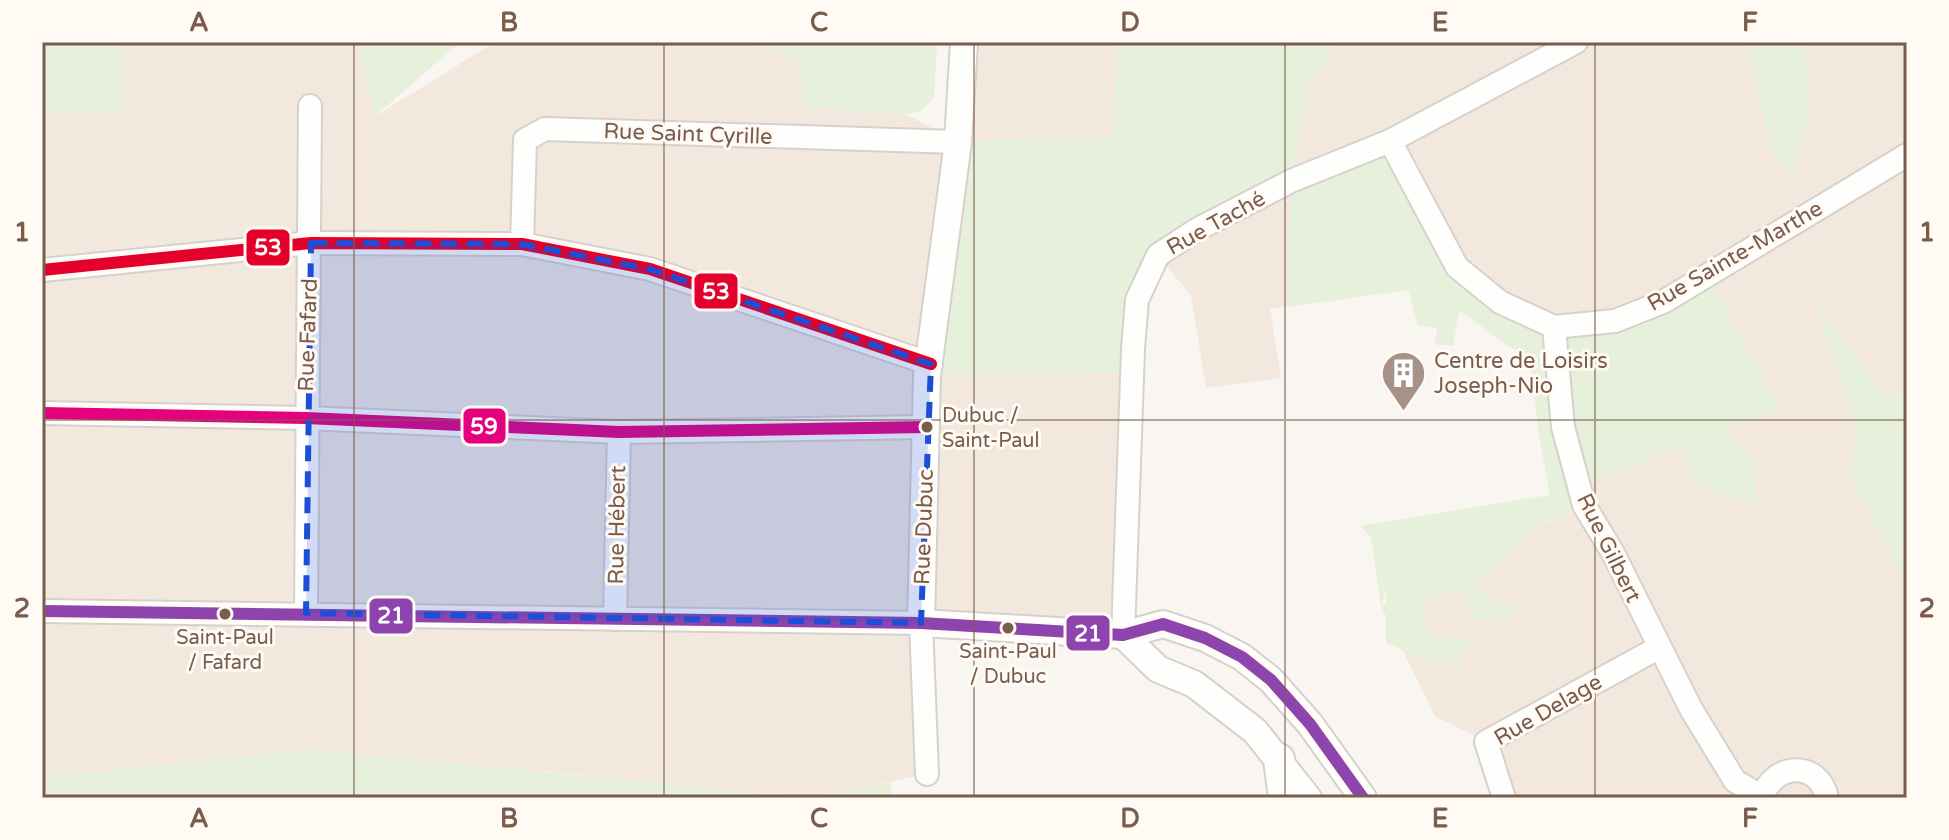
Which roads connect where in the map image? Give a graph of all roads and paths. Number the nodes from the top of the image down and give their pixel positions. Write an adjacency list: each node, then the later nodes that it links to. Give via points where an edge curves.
1 (964, 42): 5 (street, Rue Dubuc)
2 (1576, 42): 4 (street, Rue Taché)
3 (310, 106): 7 (street, Rue Fafard)
4 (1390, 141): 10 (street, via 1457,267 1500,302); 20 (street, Rue Taché, via 1291,181 1158,255 1137,300)
5 (958, 142): 8 (street, Rue Saint Cyrille, via 545,129 525,140); 11 (street, Rue Dubuc)
6 (1907, 155): 10 (street, Rue Sainte-Marthe, via 1663,302 1615,321)
7 (311, 243): 8 (street); 9 (street); 13 (street, Rue Fafard)
8 (522, 244): 11 (street, via 650,269)
9 (42, 270)
10 (1554, 327): 21 (street, Rue Gilbert, via 1563,427 1584,505)
11 (931, 364): 14 (street, Rue Dubuc)
12 (42, 413): 13 (street)
13 (306, 418): 15 (street); 17 (street, Rue Fafard)
14 (927, 427): 15 (street); 19 (street, Rue Dubuc)
15 (619, 432): 18 (street, Rue Hébert)
16 (42, 611): 17 (street)
17 (306, 613): 18 (street)
18 (615, 619): 19 (street)
19 (921, 623): 20 (street); 23 (street, Rue Dubuc)
20 (1123, 635): 22 (street, via 1158,669 1221,702); 27 (street, via 1163,624 1242,657 1310,724)
21 (1658, 648): 24 (street, Rue Gilbert, via 1735,781); 28 (street, Rue Delage, via 1486,742)
22 (1279, 759): 25 (main road); 26 (street)
23 (927, 774)
24 (1762, 797): 29 (street, Rue Gilbert, via 1773,777 1793,769 1813,775)
25 (1284, 798)
26 (1308, 798)
27 (1363, 798)
28 (1504, 798)
29 (1827, 798)

